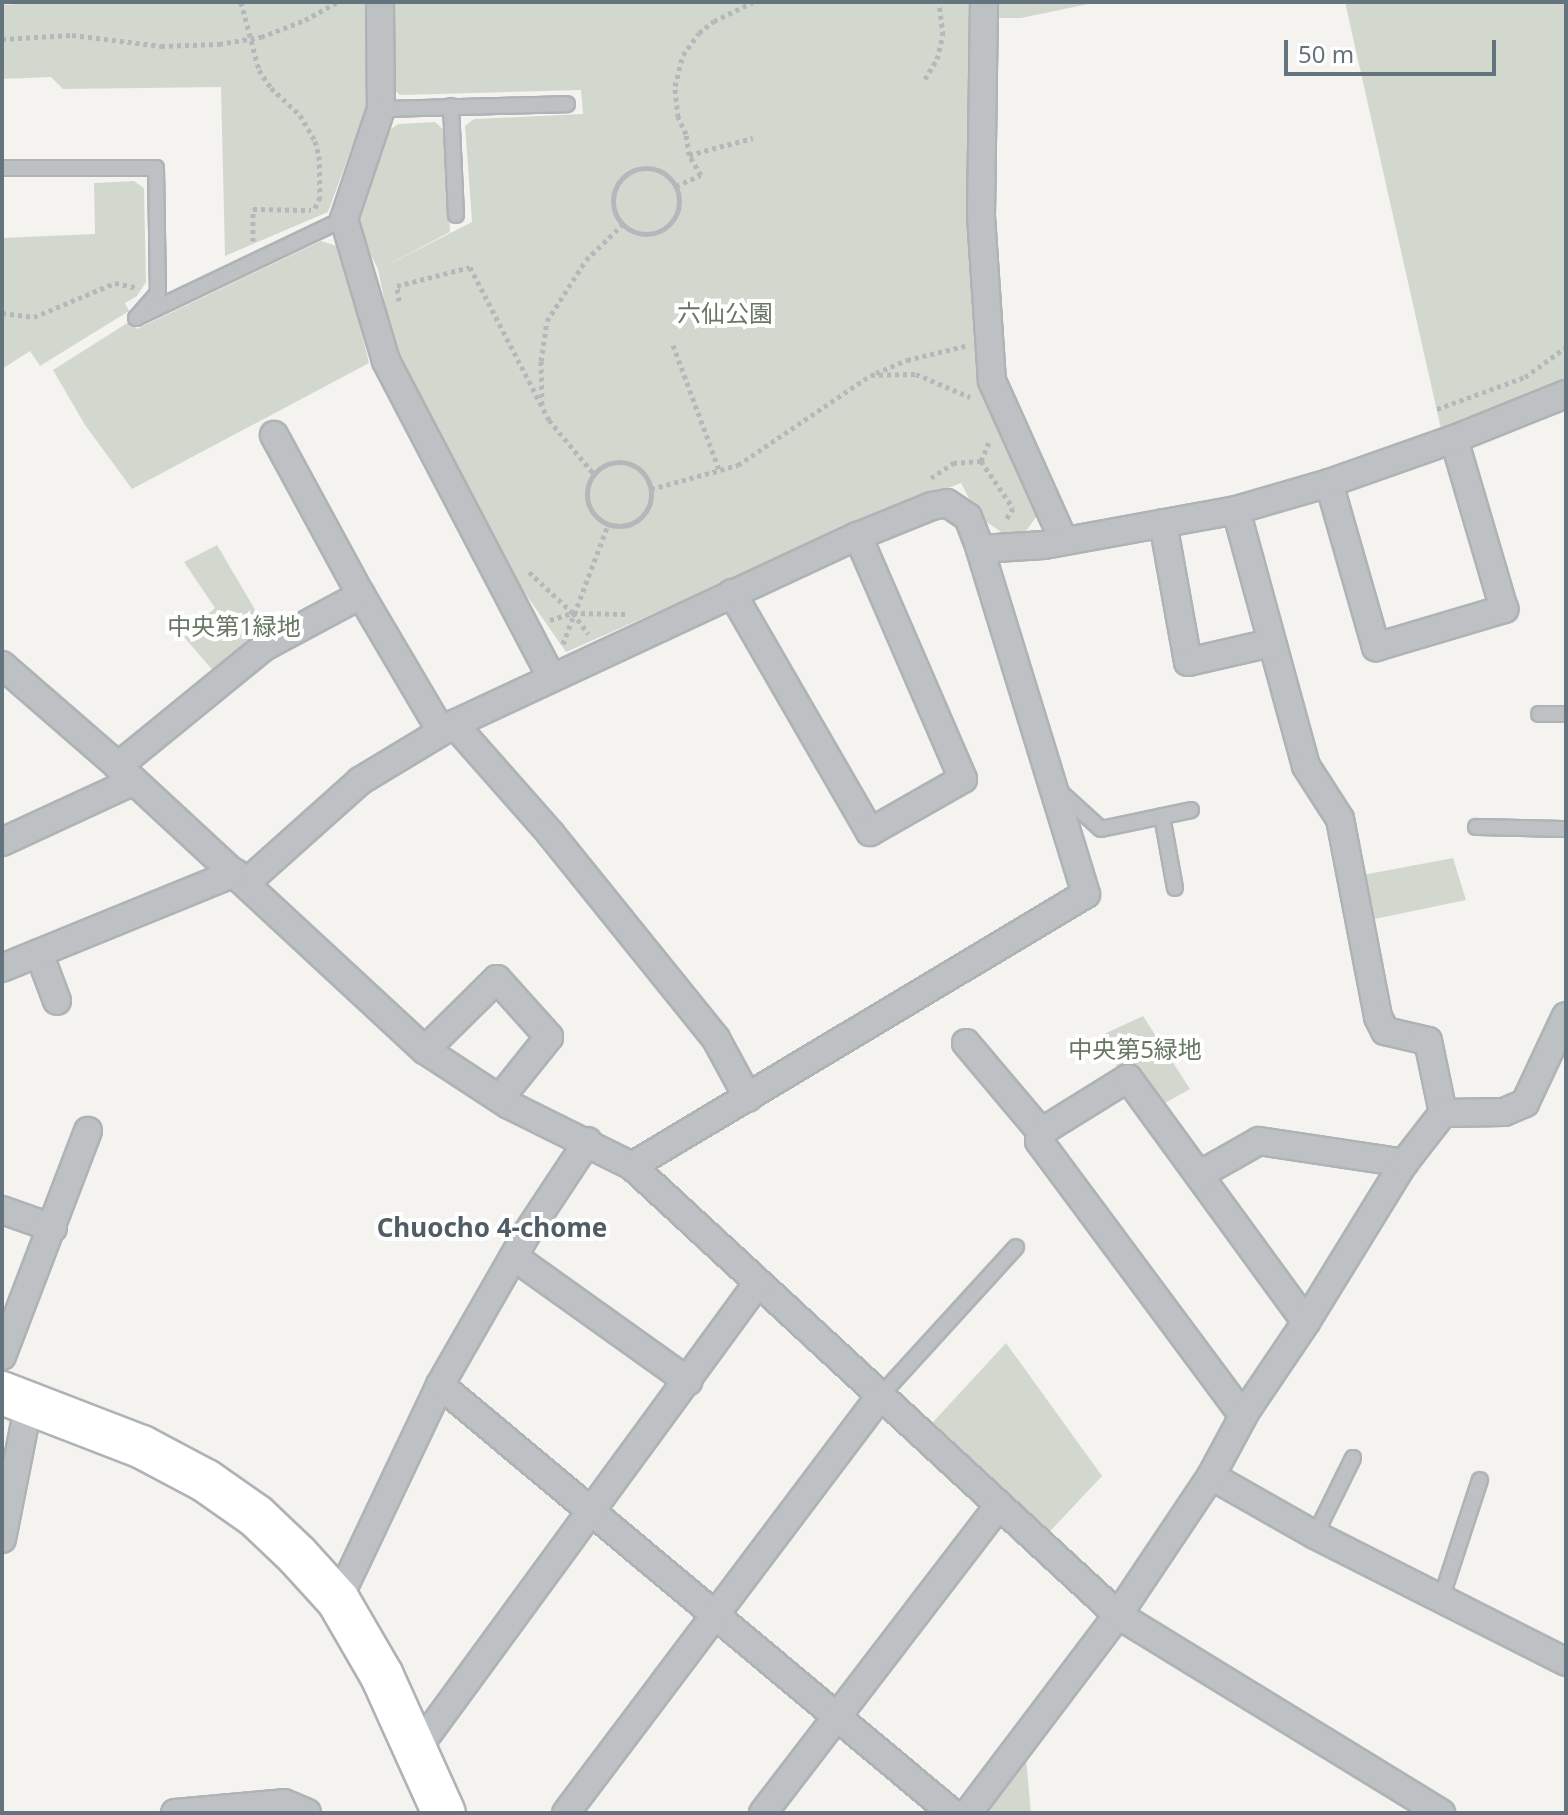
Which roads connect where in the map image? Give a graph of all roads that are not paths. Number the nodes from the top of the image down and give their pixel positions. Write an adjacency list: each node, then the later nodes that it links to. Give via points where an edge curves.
1 (380, 2): 5 (street)
2 (984, 2): 16 (street, via 981,216 992,381)
3 (567, 104): 4 (lane)
4 (451, 106): 5 (lane); 7 (lane)
5 (381, 109): 8 (street)
6 (2, 168): 8 (lane, via 156,168 158,293 136,318)
7 (456, 215)
8 (333, 224): 22 (street, via 386,361)
9 (1566, 394): 11 (street)
10 (274, 435): 19 (street)
11 (1454, 439): 12 (street); 12 (street, via 1504,609 1376,647)
12 (1329, 483): 13 (street)
13 (1236, 510): 14 (street); 20 (street)
14 (1163, 523): 16 (street); 20 (street, via 1188,662)
15 (858, 536): 17 (street, via 947,503 968,517); 18 (street); 18 (street, via 963,779 870,832)
16 (1064, 541): 17 (street)
17 (980, 549): 27 (street)
18 (732, 593): 22 (street)
19 (361, 595): 25 (street); 26 (street, via 264,647)
20 (1271, 643): 43 (street, via 1306,766 1340,819 1378,1017 1385,1031 1428,1041)
21 (2, 665): 26 (street)
22 (551, 676): 25 (street)
23 (1539, 714): 24 (lane)
24 (1566, 714)
25 (447, 727): 33 (street, via 360,781); 42 (street, via 550,833 716,1039)
26 (126, 773): 32 (street); 33 (street)
27 (1056, 789): 29 (lane, via 1101,829); 42 (street, via 1086,894)
28 (1191, 810): 29 (lane)
29 (1162, 816): 34 (lane)
30 (1476, 827): 31 (lane)
31 (1566, 829)
32 (2, 842)
33 (240, 878): 35 (street); 40 (street)
34 (1175, 888)
35 (39, 953): 36 (street); 37 (street)
36 (2, 968)
37 (57, 1001)
38 (1566, 1016): 43 (street, via 1525,1103 1504,1112)
39 (966, 1043): 45 (street)
40 (425, 1050): 41 (street); 41 (street, via 497,979 549,1037)
41 (500, 1098): 46 (street)
42 (748, 1098): 48 (street)
43 (1443, 1113): 47 (street)
44 (88, 1131): 51 (street)
45 (1041, 1132): 49 (street, via 1128,1078); 61 (street, via 1039,1141)
46 (588, 1141): 48 (street); 53 (street)
47 (1404, 1163): 49 (street, via 1259,1141); 55 (street)
48 (632, 1166): 54 (street)
49 (1199, 1175): 55 (street)
50 (2, 1210): 51 (street)
51 (53, 1228): 56 (street)
52 (1016, 1247): 59 (lane)
53 (514, 1257): 57 (street); 58 (street)
54 (757, 1284): 57 (street); 59 (street)
55 (1306, 1322): 61 (street)
56 (2, 1356)
57 (688, 1381): 66 (street)
58 (440, 1385): 66 (street); 70 (street)
59 (881, 1395): 65 (street); 72 (street)
60 (16, 1398): 68 (street); 70 (main road, via 142,1447 206,1481 256,1516)
61 (1243, 1416): 63 (street)
62 (1353, 1458): 67 (lane)
63 (1211, 1476): 67 (street); 71 (street)
64 (1480, 1480): 69 (lane)
65 (999, 1505): 71 (street); 74 (street)
66 (593, 1513): 72 (street); 75 (street)
67 (1315, 1535): 69 (street)
68 (2, 1539)
69 (1441, 1599): 73 (street)
70 (338, 1600): 75 (main road)
71 (1118, 1615): 82 (street); 83 (street)
72 (717, 1616): 74 (street); 79 (street)
73 (1566, 1662)
74 (836, 1716): 80 (street); 81 (street)
75 (416, 1750): 78 (main road)
76 (175, 1813): 77 (street, via 284,1803)
77 (307, 1813)
78 (444, 1813)
79 (566, 1813)
80 (763, 1813)
81 (952, 1813)
82 (968, 1813)
83 (1441, 1813)

